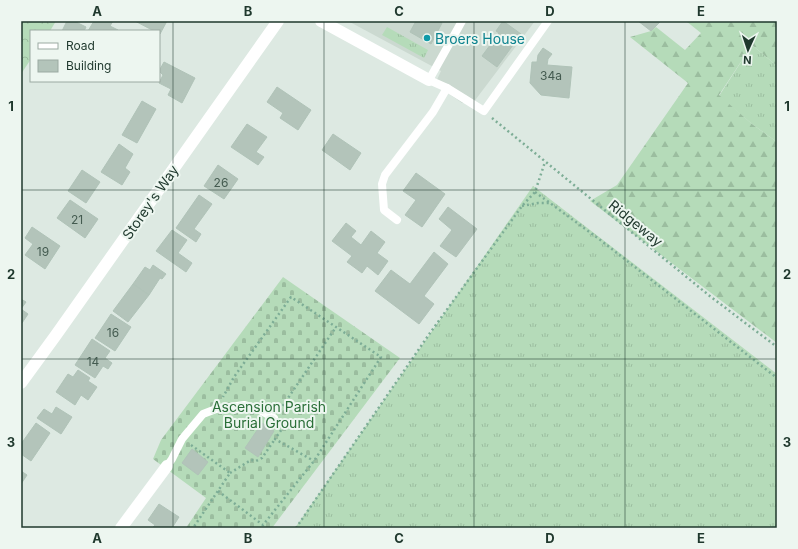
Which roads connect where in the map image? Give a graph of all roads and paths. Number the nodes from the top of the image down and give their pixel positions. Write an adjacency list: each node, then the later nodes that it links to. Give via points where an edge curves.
1 (278, 21): 16 (street, Storey's Way)
2 (462, 21): 5 (lane)
3 (548, 21): 7 (lane)
4 (326, 22): 5 (street)
5 (429, 80): 6 (lane)
6 (447, 88): 7 (lane); 12 (lane, via 382,184 384,210)
7 (484, 111): 8 (path, Ridgeway)
8 (545, 162): 9 (path); 14 (path, Ridgeway)
9 (535, 192): 10 (path); 11 (path)
10 (550, 203): 11 (path); 15 (path)
11 (522, 206): 27 (path, via 430,333)
12 (397, 220)
13 (336, 327): 17 (path, via 292,297 234,377); 18 (path); 21 (path, via 381,357)
14 (777, 347)
15 (777, 378)
16 (21, 383)
17 (216, 409): 18 (lane, via 244,405 256,408); 19 (lane, via 203,414)
18 (274, 418): 20 (path, via 284,425)
19 (182, 439): 22 (lane); 23 (path)
20 (275, 439): 21 (path); 23 (path, via 262,458 251,460)
21 (314, 461): 24 (path, via 263,525)
22 (167, 466): 25 (street)
23 (230, 473): 24 (path)
24 (218, 491): 26 (path)
25 (121, 528)
26 (193, 528)
27 (296, 528)

